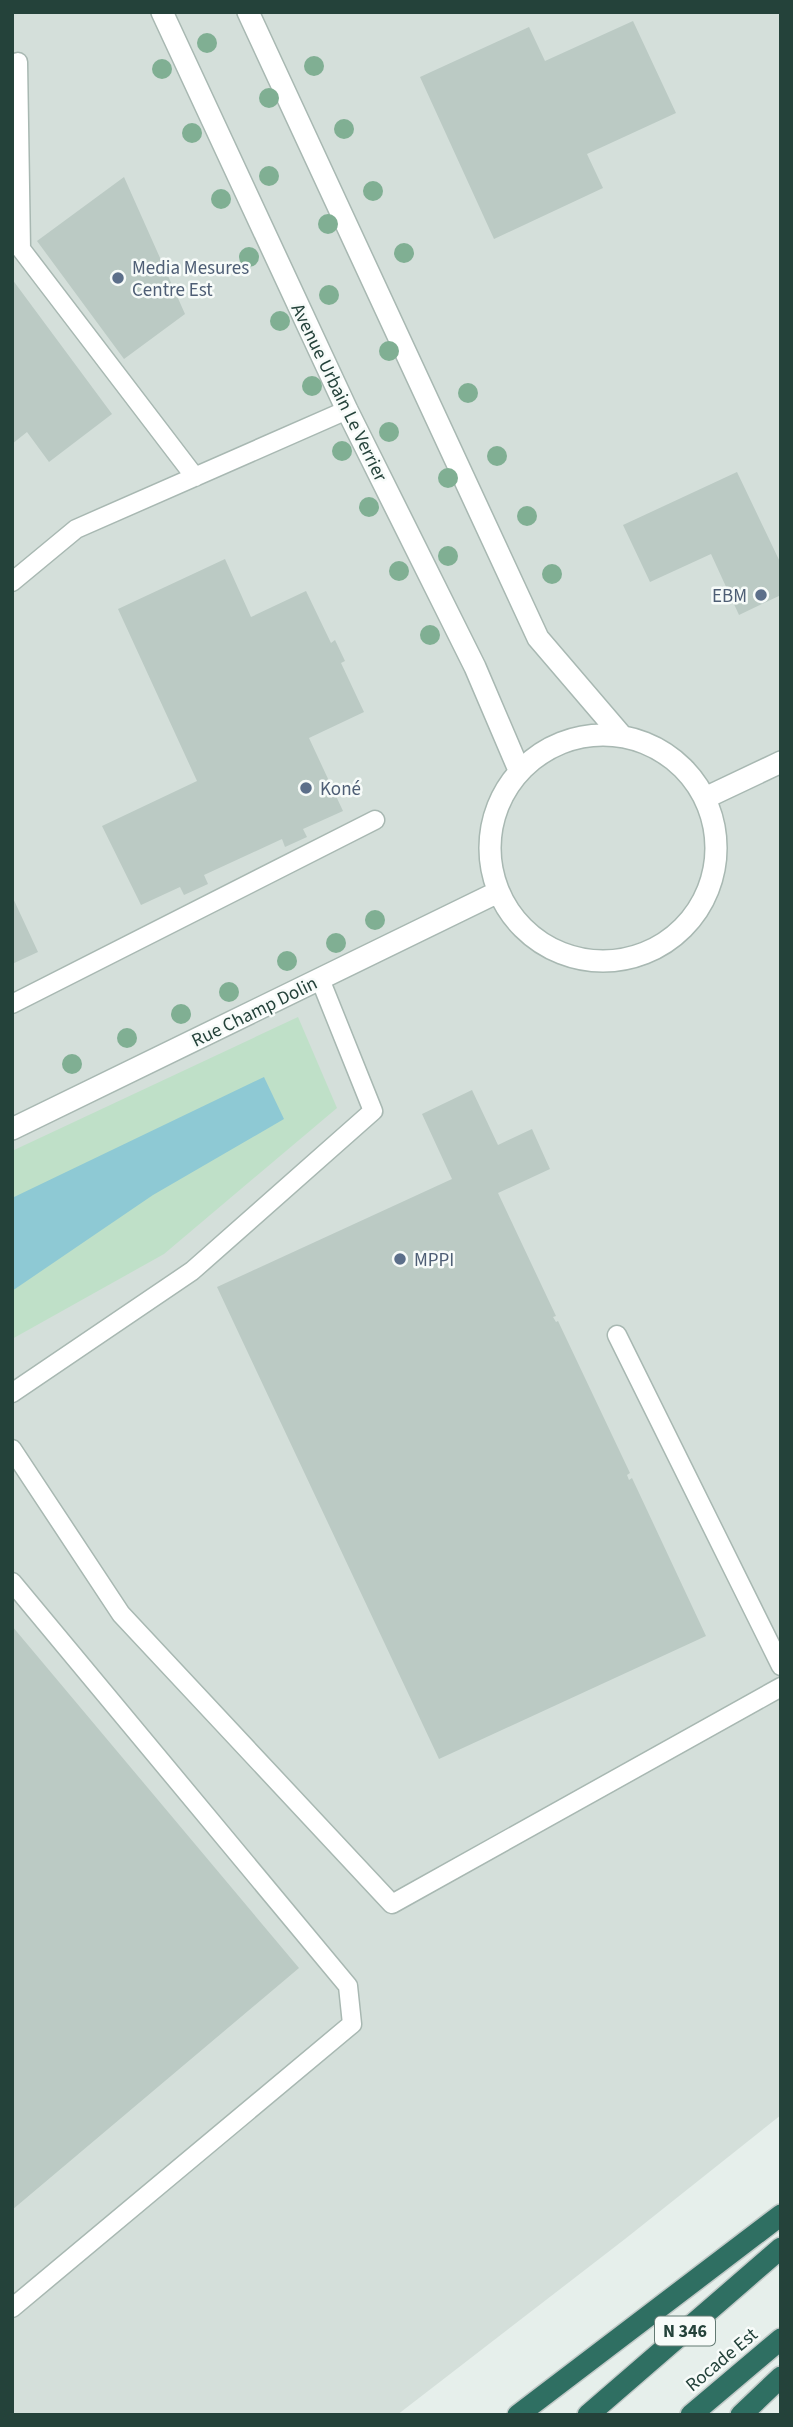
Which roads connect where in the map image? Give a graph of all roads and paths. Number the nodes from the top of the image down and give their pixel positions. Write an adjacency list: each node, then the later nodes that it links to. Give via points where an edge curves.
1 (162, 12): 4 (street, Avenue Urbain Le Verrier)
2 (248, 12): 7 (street, via 538,638)
3 (18, 62): 5 (lane, via 21,249)
4 (347, 411): 5 (lane); 9 (street, Avenue Urbain Le Verrier, via 475,667)
5 (195, 477): 6 (lane, via 76,529)
6 (12, 582)
7 (621, 735): 9 (street, via 583,735 548,747); 10 (street, via 655,746 684,768)
8 (781, 762): 10 (street)
9 (519, 770): 12 (street, via 499,802 491,829 489,857)
10 (705, 797): 12 (street, via 716,833 715,870 702,904 678,933 647,952 611,961 575,957 541,943 513,918)
11 (375, 820): 14 (lane)
12 (496, 893): 13 (street, Rue Champ Dolin)
13 (320, 979): 15 (street, Rue Champ Dolin); 17 (lane, via 373,1111 192,1271)
14 (12, 1004)
15 (12, 1129)
16 (617, 1335): 20 (lane)
17 (12, 1393)
18 (12, 1450): 21 (lane, via 121,1614 392,1904)
19 (12, 1582): 24 (lane, via 348,1986 352,2024)
20 (781, 1666)
21 (781, 1688)
22 (781, 2215): 27 (highway)
23 (781, 2248): 28 (highway, N 346)
24 (12, 2308)
25 (781, 2339): 29 (highway, Rocade Est)
26 (781, 2377): 30 (highway)
27 (518, 2415)
28 (588, 2415)
29 (691, 2415)
30 (741, 2415)

